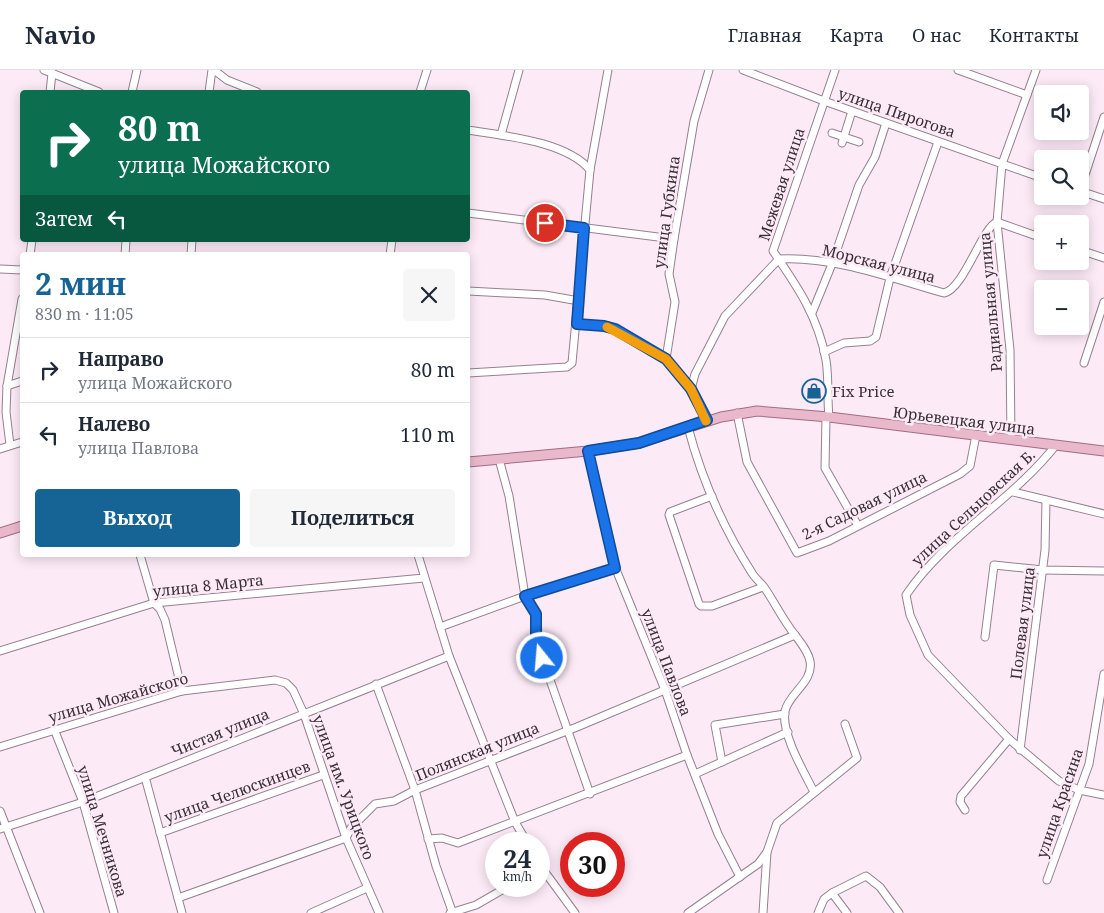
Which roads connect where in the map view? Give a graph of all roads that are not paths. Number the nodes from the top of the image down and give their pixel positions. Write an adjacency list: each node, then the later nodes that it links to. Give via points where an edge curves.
1 (44, 70): 12 (street)
2 (137, 70): 15 (street)
3 (213, 70): 16 (street); 17 (street, via 227,80)
4 (427, 70): 18 (street)
5 (520, 70): 26 (street)
6 (608, 70): 32 (street)
7 (709, 70): 40 (street, улица Губкина, via 697,107)
8 (743, 70): 20 (street, улица Пирогова)
9 (836, 70): 20 (street, Межевая улица)
10 (958, 70): 19 (street)
11 (1036, 70): 19 (street)
12 (52, 74): 13 (street); 14 (street)
13 (50, 90)
14 (94, 90)
15 (132, 90)
16 (209, 90)
17 (252, 90)
18 (421, 90)
19 (1027, 94): 31 (street)
20 (824, 101): 21 (street, улица Пирогова); 43 (street, Межевая улица, via 773,251)
21 (852, 111): 23 (street, улица Пирогова); 27 (street)
22 (1104, 117): 30 (street)
23 (886, 123): 29 (street, улица Пирогова); 44 (street, via 875,157 856,191)
24 (470, 130): 26 (street)
25 (832, 133): 27 (street)
26 (501, 135): 32 (street, via 555,148 582,161)
27 (843, 140): 28 (street)
28 (859, 142)
29 (938, 142): 31 (street, улица Пирогова); 47 (street)
30 (1089, 163)
31 (1002, 164): 33 (street, улица Пирогова); 37 (street)
32 (590, 170): 38 (street)
33 (1034, 175)
34 (1089, 193): 35 (street)
35 (1104, 199)
36 (470, 213): 38 (street)
37 (997, 222): 39 (street); 47 (street, Морская улица, via 990,226 976,255 948,292); 66 (street, Радиальная улица, via 1009,332)
38 (584, 228): 40 (street); 49 (street)
39 (1034, 235)
40 (674, 239): 55 (street, улица Губкина, via 669,274 675,302)
41 (1089, 253): 42 (street)
42 (1104, 258)
43 (778, 259): 44 (street, Морская улица, via 799,258); 52 (street, Межевая улица); 60 (street, via 725,316 695,374)
44 (832, 264): 47 (street, Морская улица); 52 (street)
45 (0, 269): 46 (street)
46 (20, 270)
47 (890, 278): 54 (street, via 873,340 844,343)
48 (470, 291): 49 (street, via 545,295)
49 (579, 301): 53 (street)
50 (1104, 302): 56 (street)
51 (20, 311): 59 (street)
52 (812, 313): 54 (street, Межевая улица)
53 (577, 324): 55 (street, via 615,329); 57 (street, via 570,365)
54 (824, 352): 62 (street, Межевая улица)
55 (666, 359): 60 (street)
56 (1084, 363)
57 (470, 373)
58 (20, 382): 59 (street)
59 (7, 386): 69 (street)
60 (691, 389): 63 (street)
61 (737, 413): 62 (main road, Юрьевецкая улица, via 765,411); 63 (main road, Юрьевецкая улица); 79 (street, 2-я Садовая улица, via 747,462 797,553 829,541)
62 (828, 417): 65 (main road, Юрьевецкая улица); 79 (street, Межевая улица, via 825,468)
63 (707, 420): 64 (main road, Юрьевецкая улица)
64 (688, 427): 71 (main road, Юрьевецкая улица, via 639,443); 76 (street)
65 (976, 435): 66 (main road, Юрьевецкая улица); 79 (street, 2-я Садовая улица, via 970,466 960,474)
66 (1011, 439): 68 (main road, Юрьевецкая улица)
67 (20, 443): 69 (street)
68 (1056, 445): 72 (main road, Юрьевецкая улица); 75 (street, улица Сельцовская Б.)
69 (10, 446): 70 (street)
70 (0, 449)
71 (588, 451): 73 (main road, Юрьевецкая улица); 84 (street, улица Павлова)
72 (1104, 451)
73 (499, 459): 74 (main road, Юрьевецкая улица); 89 (street, via 509,496)
74 (470, 462)
75 (1012, 492): 77 (street); 107 (street, улица Сельцовская Б., via 989,509 920,574 906,595 910,615 928,655)
76 (712, 496): 88 (street, via 752,573); 88 (street, via 670,512 669,516 699,604 712,606)
77 (1046, 500): 78 (street); 85 (street, Полевая улица)
78 (1104, 514)
79 (857, 524)
80 (20, 527): 81 (main road)
81 (0, 533)
82 (141, 557): 90 (street)
83 (419, 557): 87 (street)
84 (615, 568): 89 (street); 99 (street, улица Павлова)
85 (1043, 570): 86 (street); 93 (street, via 992,566); 109 (street, Полевая улица)
86 (1104, 572)
87 (424, 578): 90 (street, улица 8 Марта); 91 (street)
88 (763, 587): 92 (street)
89 (525, 596): 91 (street); 105 (street, via 536,614 536,640)
90 (154, 603): 94 (street, улица 8 Марта); 100 (street, via 165,620)
91 (440, 627): 95 (street)
92 (795, 635): 99 (street, Полянская улица); 102 (street, via 806,652 810,670)
93 (985, 637)
94 (0, 651)
95 (449, 656): 98 (street, Чистая улица); 111 (street)
96 (1104, 674): 117 (street, улица Красина, via 1089,764)
97 (275, 680): 100 (street, улица Можайского); 101 (street, улица им. Урицкого, via 286,683 293,690)
98 (376, 684): 101 (street, Чистая улица); 116 (street)
99 (665, 690): 105 (street, Полянская улица); 110 (street, улица Павлова)
100 (182, 691): 104 (street, улица Можайского)
101 (304, 714): 114 (street, улица им. Урицкого); 115 (street, Чистая улица)
102 (785, 714): 106 (street); 112 (street, via 715,725)
103 (845, 724): 118 (street, via 857,758)
104 (54, 729): 108 (street, улица Можайского); 121 (street, улица Мечникова)
105 (567, 731): 111 (street, Полянская улица); 119 (street)
106 (788, 732): 112 (street); 118 (street)
107 (1009, 739): 109 (street, улица Сельцовская Б.); 123 (street, via 961,796 960,802)
108 (0, 747)
109 (1020, 750): 117 (street, улица Сельцовская Б., via 1059,781)
110 (687, 755): 113 (street, улица Павлова); 119 (street)
111 (491, 760): 116 (street, Полянская улица); 124 (street)
112 (722, 762): 113 (street)
113 (695, 774): 131 (street, улица Павлова, via 718,834)
114 (324, 775): 127 (street, улица Челюскинцев); 128 (street, улица им. Урицкого)
115 (145, 777): 121 (street, Чистая улица); 127 (street)
116 (415, 790): 128 (street, Полянская улица, via 394,801 375,804 351,828); 129 (street)
117 (1079, 790): 120 (street, улица Сельцовская Б.); 133 (street, улица Красина)
118 (814, 792): 130 (street, via 777,824)
119 (590, 794): 124 (street)
120 (1104, 795)
121 (83, 802): 125 (street, Чистая улица); 140 (street, улица Мечникова)
122 (0, 810): 125 (street)
123 (965, 810)
124 (516, 822): 126 (street); 129 (street, via 458,843 442,838)
125 (3, 828): 139 (street)
126 (521, 832)
127 (160, 833): 137 (street)
128 (346, 838): 134 (street, улица им. Урицкого); 137 (street)
129 (428, 839): 138 (street)
130 (767, 852): 131 (street, via 758,864); 146 (street)
131 (740, 877): 145 (street)
132 (550, 880): 144 (street)
133 (1047, 880)
134 (367, 888): 142 (street); 143 (street, улица им. Урицкого)
135 (832, 893): 147 (street, via 824,899); 148 (street); 149 (street, via 866,876 880,886)
136 (490, 897): 138 (street)
137 (178, 898): 141 (street)
138 (451, 912)
139 (40, 913)
140 (114, 913)
141 (182, 913)
142 (311, 913)
143 (379, 913)
144 (575, 913)
145 (688, 913)
146 (763, 913)
147 (818, 913)
148 (847, 913)
149 (899, 913)

